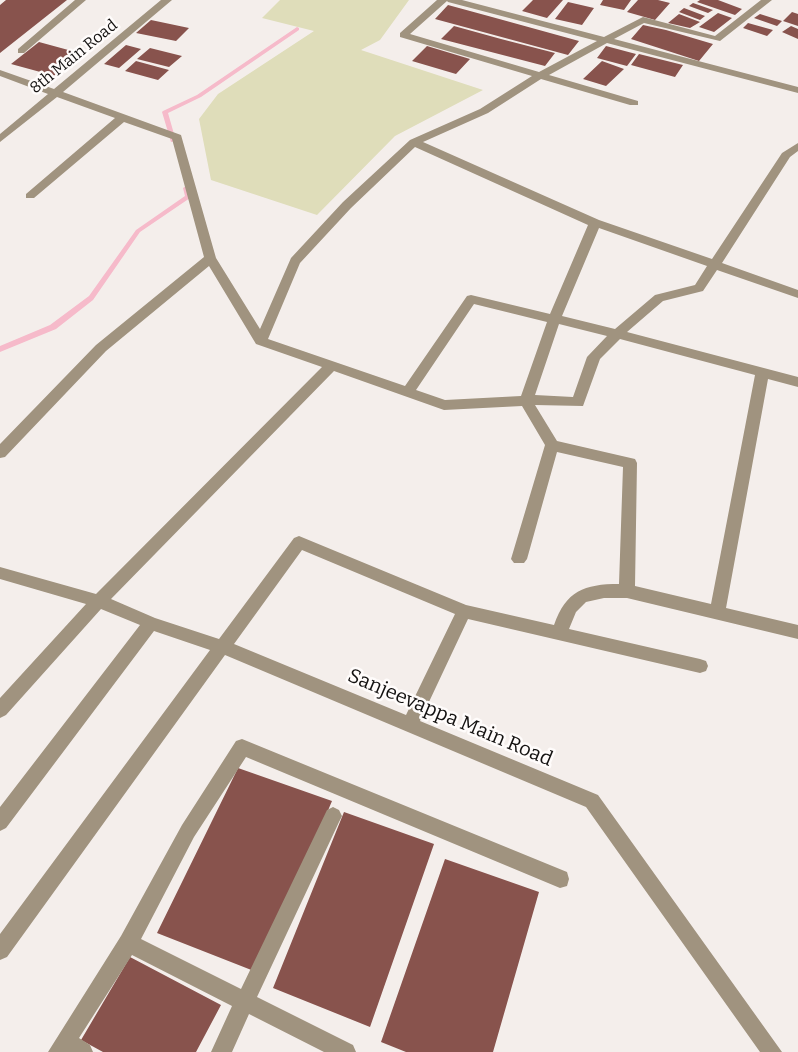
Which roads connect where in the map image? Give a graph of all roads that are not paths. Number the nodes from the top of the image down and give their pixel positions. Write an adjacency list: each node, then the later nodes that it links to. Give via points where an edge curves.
1 (81, 0): 7 (street)
2 (167, 0): 11 (street, 8th Main Road)
3 (443, 0): 9 (street, via 403,35)
4 (451, 0): 6 (street)
5 (767, 0): 6 (street, via 717,39 643,20)
6 (609, 40): 9 (street); 10 (street)
7 (21, 51)
8 (0, 73): 11 (street)
9 (539, 76): 12 (street); 15 (street, via 484,111)
10 (798, 90)
11 (53, 94): 13 (street); 14 (street, 8th Main Road)
12 (634, 103)
13 (123, 118): 17 (street); 19 (street, via 177,137)
14 (0, 139)
15 (414, 142): 18 (street); 24 (street, via 346,205 295,261)
16 (798, 146): 20 (street, via 786,155)
17 (30, 196)
18 (595, 223): 20 (street); 22 (street)
19 (210, 258): 24 (street); 31 (street, via 101,348)
20 (715, 264): 21 (street); 23 (street, via 699,288 660,298)
21 (798, 294)
22 (554, 320): 23 (street); 28 (street, via 471,299); 29 (street)
23 (617, 334): 26 (street); 29 (street, via 594,357 578,402)
24 (261, 341): 25 (street)
25 (330, 367): 28 (street); 35 (street)
26 (762, 373): 27 (street); 37 (street)
27 (798, 382)
28 (407, 393): 29 (street, via 444,405)
29 (526, 401): 30 (street)
30 (552, 445): 32 (street); 34 (street, via 630,463)
31 (0, 453)
32 (519, 559)
33 (0, 573): 35 (street, Sanjeevappa Main Road)
34 (627, 591): 37 (street); 40 (street, via 602,590 578,599 570,606)
35 (99, 601): 38 (street, Sanjeevappa Main Road); 43 (street)
36 (464, 611): 40 (street); 41 (street, via 299,542); 44 (street)
37 (717, 612): 39 (street)
38 (151, 623): 41 (street, Sanjeevappa Main Road); 46 (street)
39 (798, 633)
40 (560, 634): 42 (street)
41 (223, 647): 44 (street, Sanjeevappa Main Road); 49 (street)
42 (700, 666)
43 (0, 710)
44 (410, 726): 55 (street, Sanjeevappa Main Road, via 592,801)
45 (333, 816): 50 (street)
46 (0, 822)
47 (560, 879): 48 (street, via 242,747 188,831)
48 (128, 943): 50 (street); 51 (street)
49 (0, 950)
50 (247, 1002): 53 (street); 54 (street)
51 (62, 1047): 52 (street)
52 (83, 1052)
53 (221, 1052)
54 (346, 1052)
55 (772, 1052)

